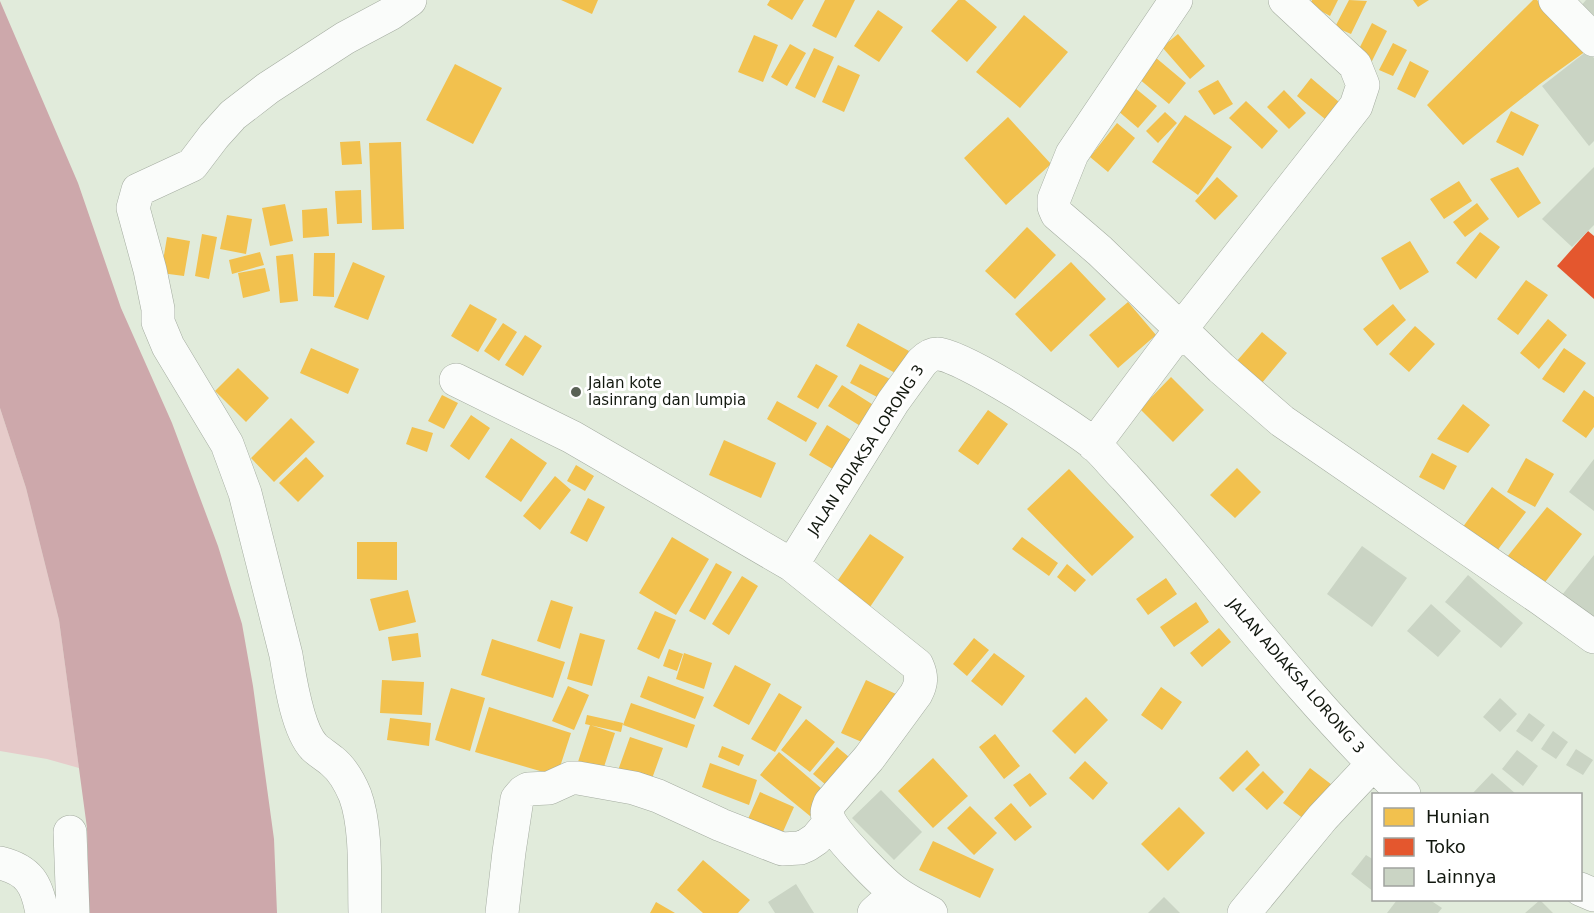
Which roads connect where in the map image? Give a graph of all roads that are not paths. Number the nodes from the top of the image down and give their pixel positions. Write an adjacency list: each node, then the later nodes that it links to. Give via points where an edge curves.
1 (410, 0): 19 (street, via 268,88 233,115 192,165 138,190 133,208 150,270 158,322 168,346 227,444 245,493 304,730 313,746 345,776 354,794 362,819)
2 (1176, 0): 6 (street, via 1072,154 1054,207)
3 (1285, 0): 6 (street, via 1355,65 1363,86 1356,106)
4 (1555, 0): 5 (street)
5 (1594, 40)
6 (1181, 329): 8 (street); 10 (street, via 1282,421)
7 (456, 380): 9 (street, via 572,437)
8 (1106, 429): 9 (street, JALAN ADIAKSA LORONG 3, via 1036,405 944,354 928,356 893,402); 11 (street, JALAN ADIAKSA LORONG 3, via 1160,516 1280,662)
9 (792, 565): 13 (street, via 917,664 921,674 916,694 830,803)
10 (1594, 637)
11 (1373, 764): 12 (street, JALAN ADIAKSA LORONG 3); 22 (street, via 1323,817)
12 (1402, 793)
13 (830, 822): 16 (street); 20 (street, via 807,845 782,849 634,788 571,778 549,788 528,789 518,799)
14 (70, 832): 18 (street)
15 (0, 863): 17 (street, via 13,866 33,882)
16 (885, 903): 21 (street)
17 (42, 913)
18 (73, 913)
19 (365, 913)
20 (502, 913)
21 (931, 913)
22 (1244, 913)

